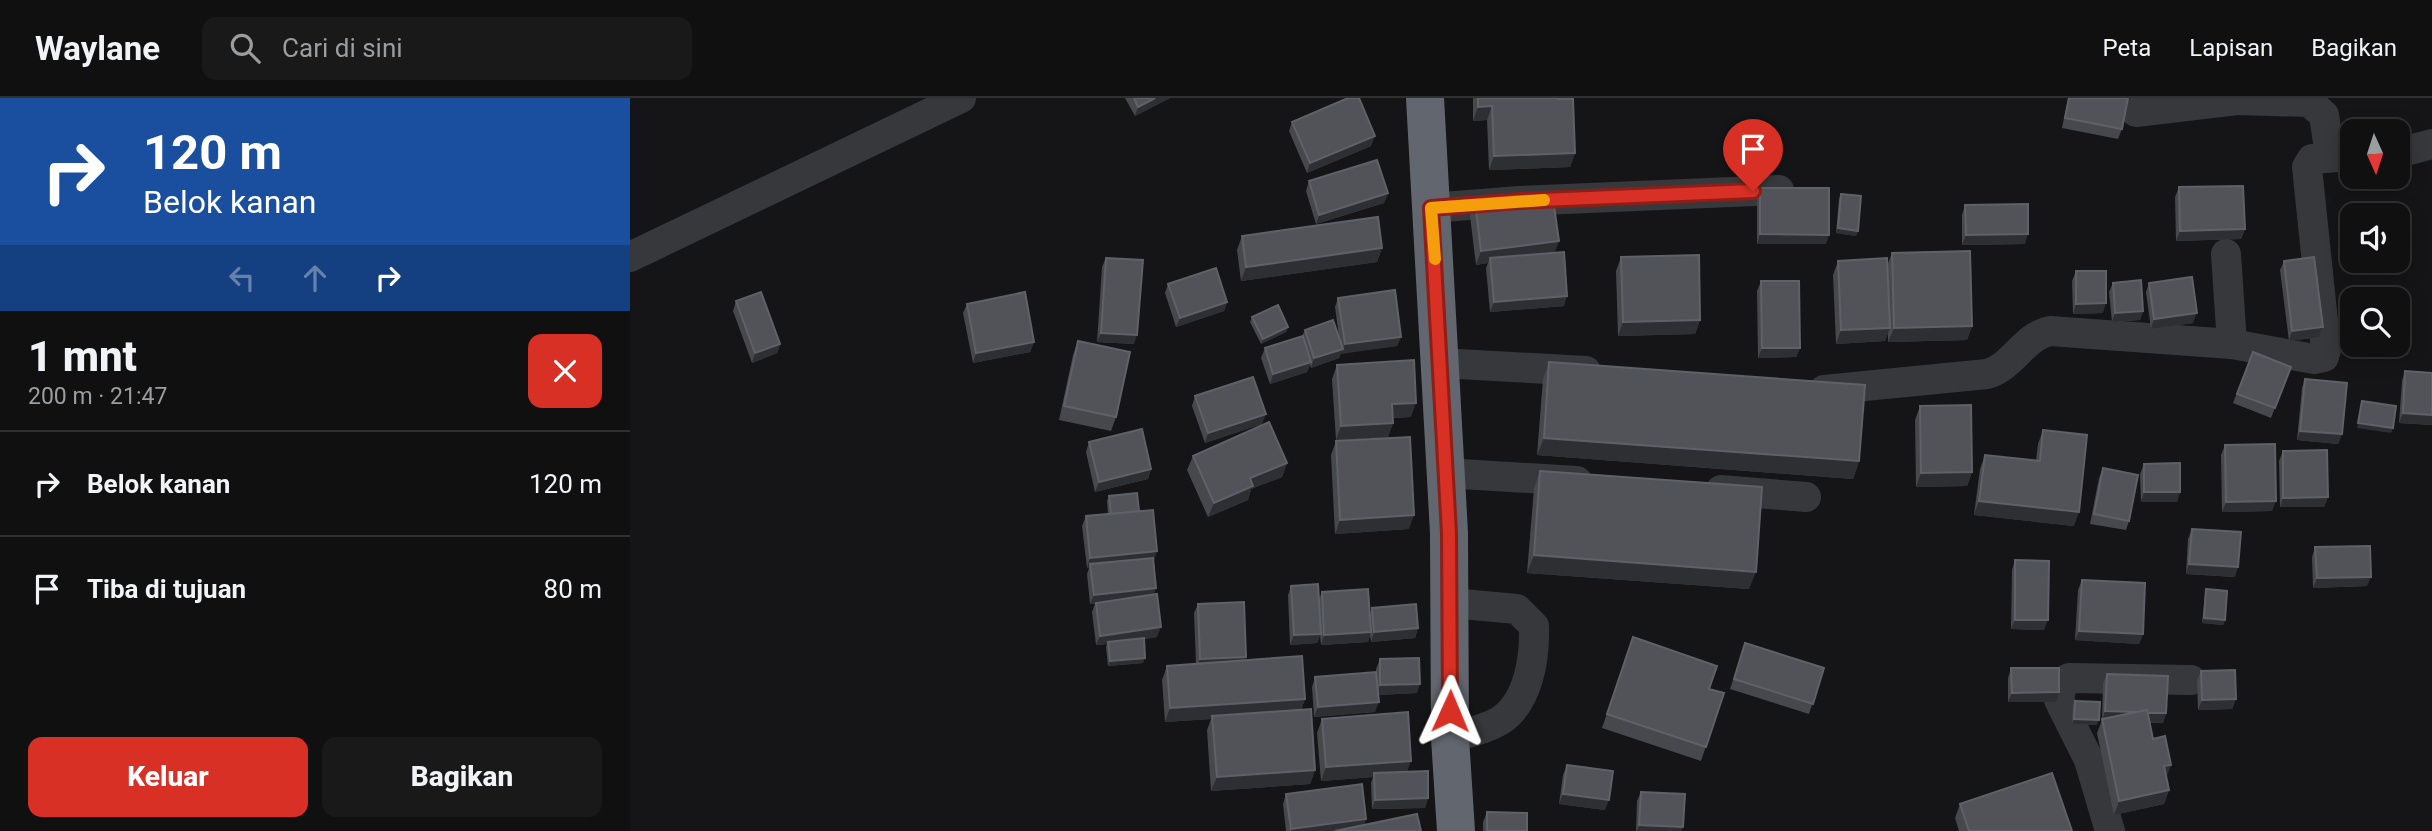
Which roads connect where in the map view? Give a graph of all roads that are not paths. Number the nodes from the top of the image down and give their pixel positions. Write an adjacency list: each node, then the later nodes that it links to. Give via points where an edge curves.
1 (961, 98): 11 (street)
2 (1425, 98): 9 (highway)
3 (2136, 112): 6 (street, via 2237,100 2309,102 2324,115)
4 (2432, 144): 5 (street)
5 (2410, 150)
6 (2340, 154)
7 (2340, 156): 12 (street, via 2312,159 2307,167 2324,357)
8 (1779, 190): 9 (street)
9 (1431, 208): 13 (highway)
10 (2226, 254): 12 (street)
11 (630, 257)
12 (2232, 344): 15 (street, via 2050,331 2035,337 1999,370 1987,374)
13 (1440, 363): 14 (street); 16 (highway)
14 (1613, 373)
15 (1802, 390)
16 (1445, 473): 17 (street); 20 (highway)
17 (1606, 483)
18 (1700, 489): 19 (street)
19 (1806, 497)
20 (1451, 603): 22 (highway); 22 (street, via 1517,608 1534,626 1535,645 1526,685 1514,710 1499,721)
21 (2191, 680): 24 (street, via 2069,678 2062,684 2059,700 2089,760)
22 (1450, 738): 23 (highway)
23 (1455, 831)
24 (2110, 831)

